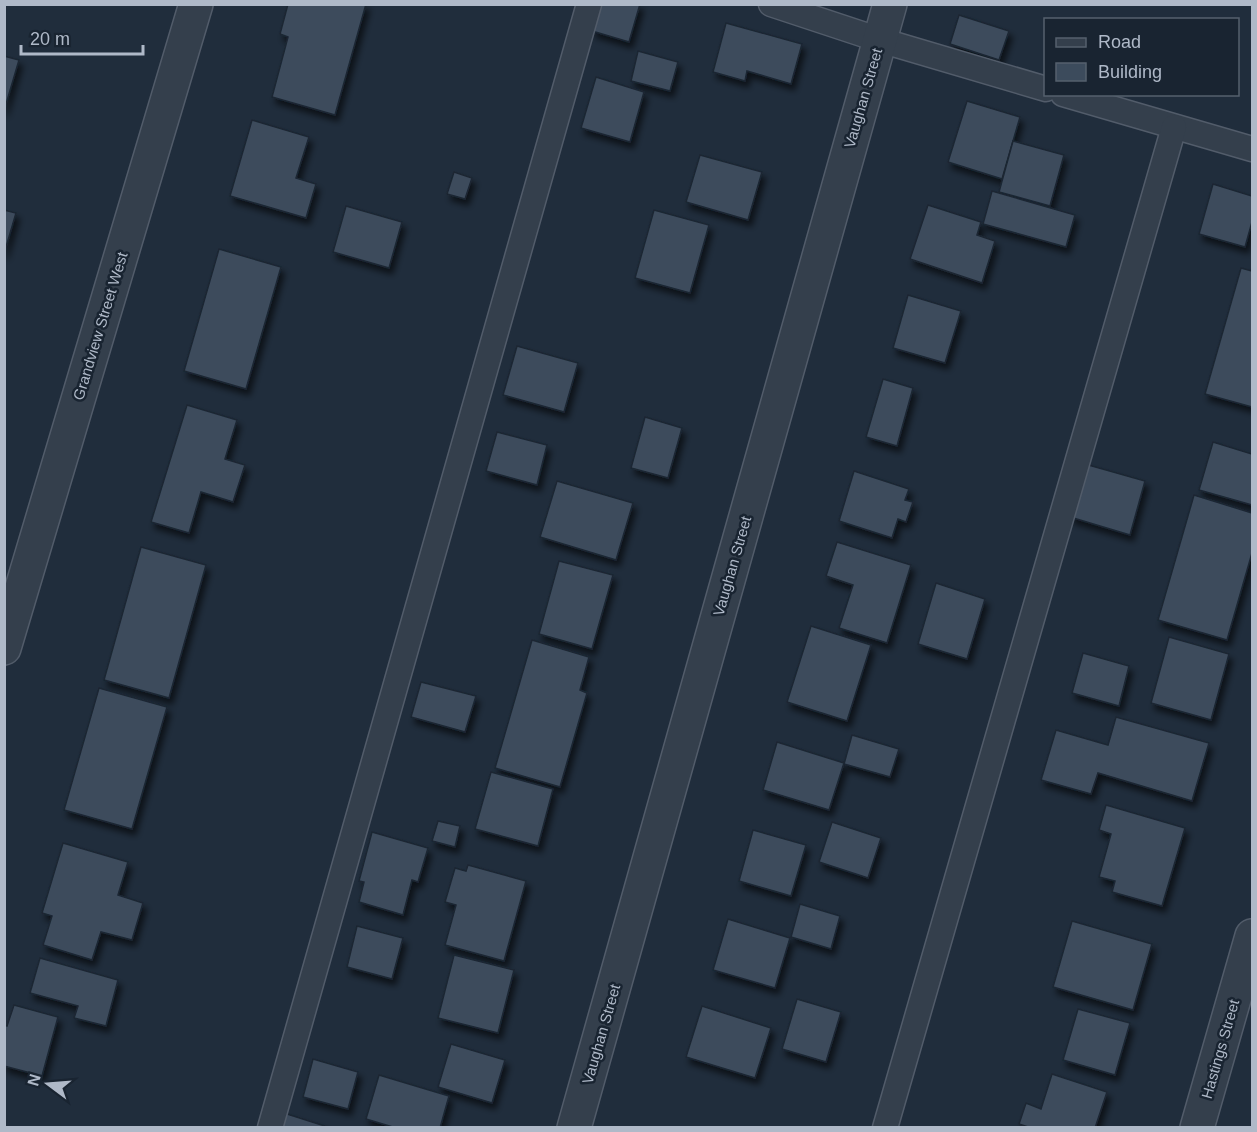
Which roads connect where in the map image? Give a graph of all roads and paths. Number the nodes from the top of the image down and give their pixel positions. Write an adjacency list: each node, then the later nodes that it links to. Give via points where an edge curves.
1 (196, 4): 10 (street, Grandview Street West)
2 (589, 4): 12 (lane)
3 (771, 4): 5 (lane)
4 (890, 4): 5 (street, Vaughan Street)
5 (880, 40): 6 (lane); 13 (street, Vaughan Street)
6 (1044, 88)
7 (1070, 96): 8 (lane)
8 (1174, 127): 9 (lane); 14 (lane)
9 (1252, 149)
10 (4, 648)
11 (1252, 936): 15 (street, Hastings Street)
12 (270, 1128)
13 (574, 1128)
14 (885, 1128)
15 (1197, 1128)

